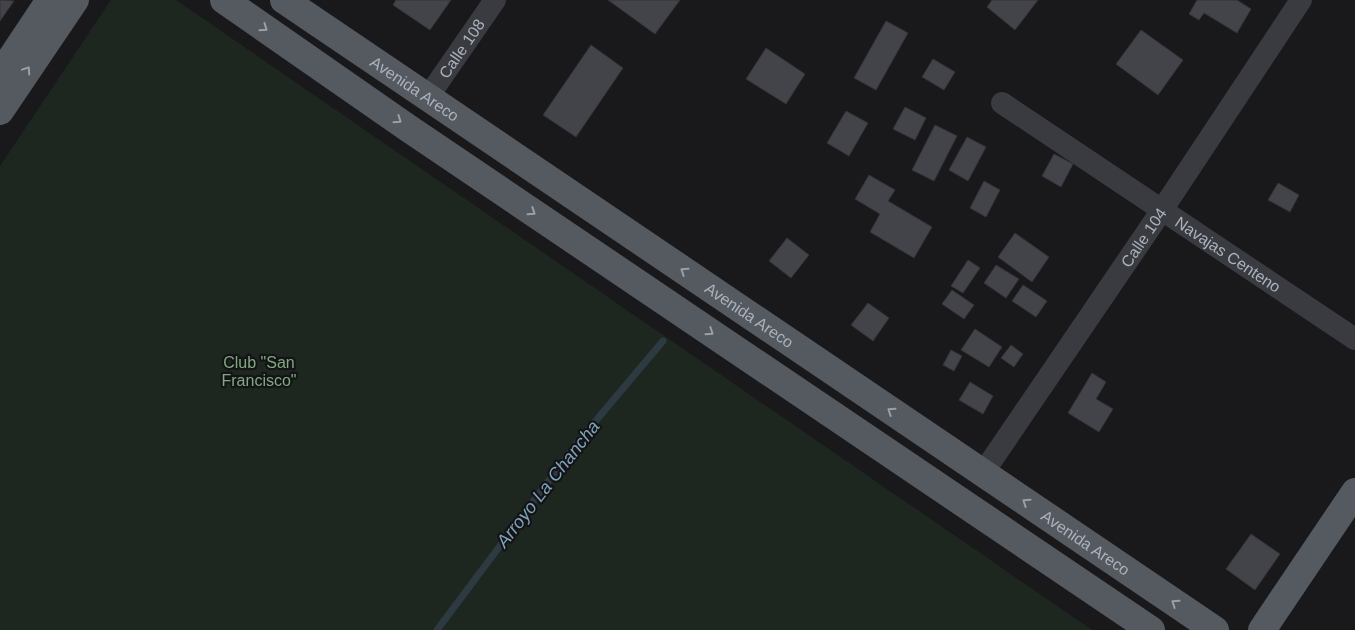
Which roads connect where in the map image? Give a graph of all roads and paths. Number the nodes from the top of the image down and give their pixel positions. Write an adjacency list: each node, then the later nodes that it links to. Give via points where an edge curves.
1 (50, 0): 7 (main road)
2 (75, 0): 10 (main road, one-way to 2)
3 (224, 0): 15 (main road, one-way to 15)
4 (284, 0): 8 (main road, Avenida Areco)
5 (495, 0): 8 (street, Calle 108)
6 (1301, 0): 11 (street, Calle 104)
7 (0, 75)
8 (428, 98): 13 (main road, Avenida Areco, one-way to 8)
9 (1002, 103): 11 (street, Navajas Centeno)
10 (0, 110)
11 (1162, 210): 12 (street, Navajas Centeno); 13 (street, Calle 104)
12 (1355, 339)
13 (983, 473): 16 (main road, Avenida Areco, one-way to 13)
14 (1355, 492): 17 (main road)
15 (1151, 630)
16 (1215, 630)
17 (1262, 630)

